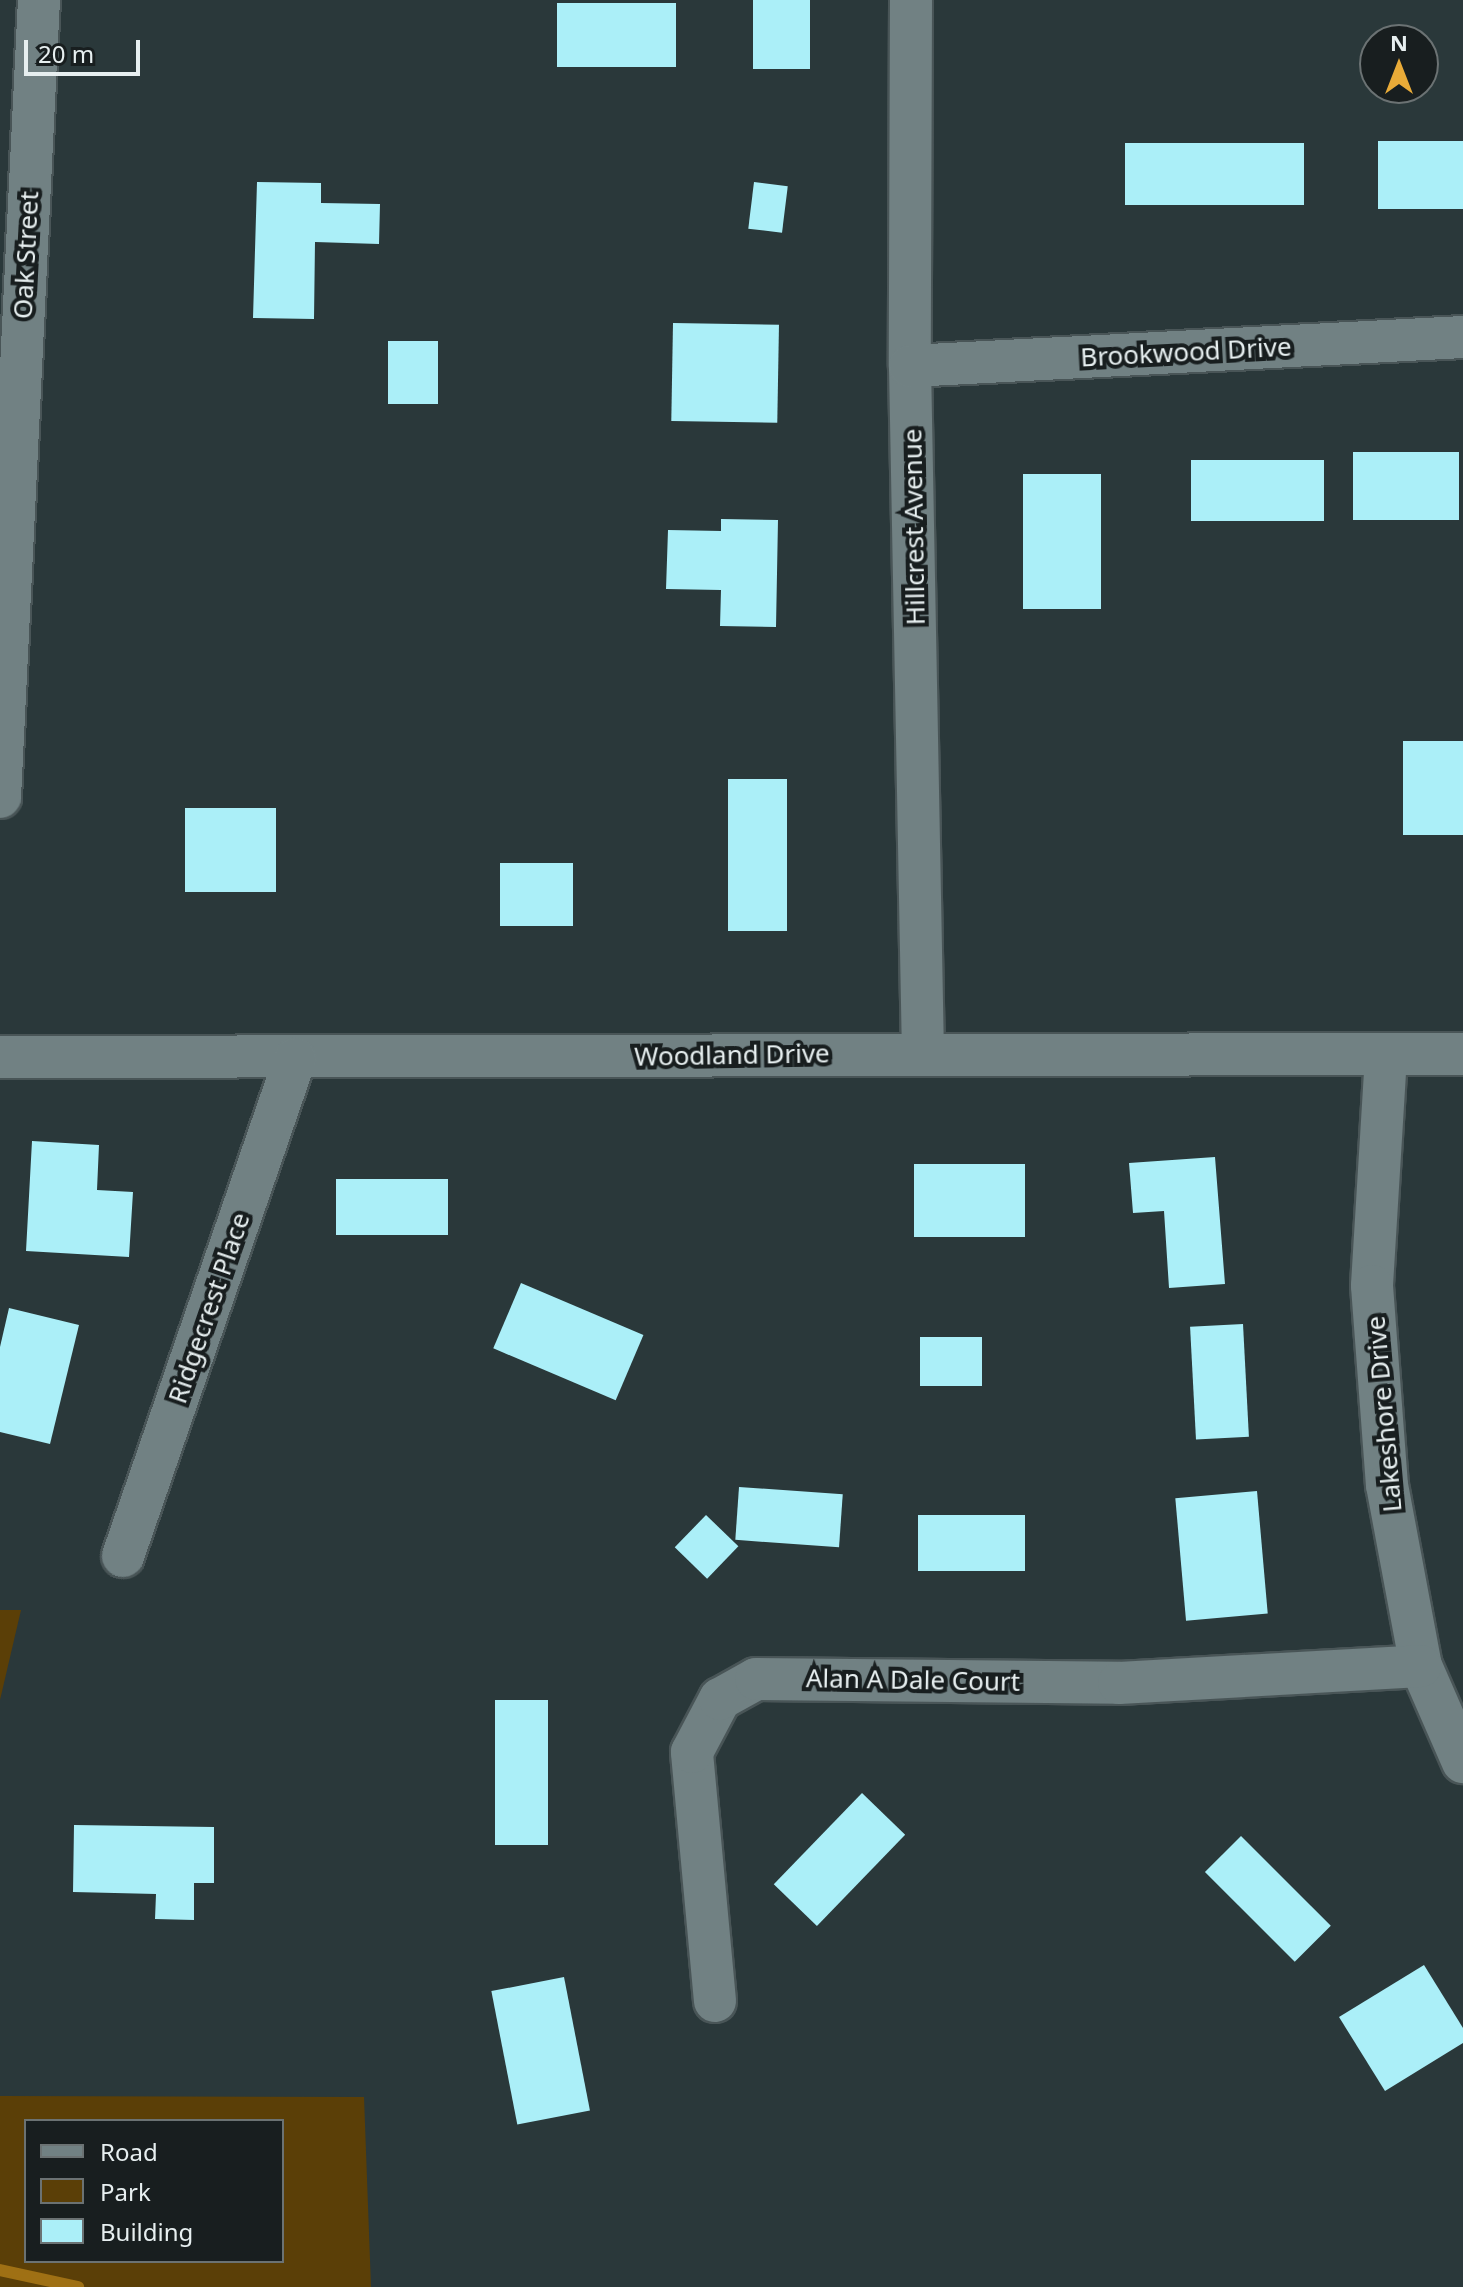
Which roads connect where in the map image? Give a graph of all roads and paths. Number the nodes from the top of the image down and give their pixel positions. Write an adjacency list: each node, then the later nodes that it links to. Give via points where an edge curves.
1 (39, 0): 5 (street, Oak Street)
2 (911, 0): 4 (street, Hillcrest Avenue)
3 (1463, 337): 4 (street, Brookwood Drive)
4 (910, 366): 6 (street, Hillcrest Avenue)
5 (0, 797)
6 (923, 1053): 8 (street, Woodland Drive); 10 (street, Woodland Drive)
7 (1463, 1054): 8 (street, Woodland Drive)
8 (1386, 1056): 12 (street, Lakeshore Drive, via 1372,1286 1387,1485)
9 (0, 1057): 10 (street, Woodland Drive)
10 (295, 1059): 11 (street, Ridgecrest Place)
11 (123, 1556)
12 (1421, 1666): 13 (street, Lakeshore Drive); 14 (street, Alan A Dale Court, via 1119,1683 756,1679 720,1699 692,1752)
13 (1463, 1762)
14 (715, 2001)

